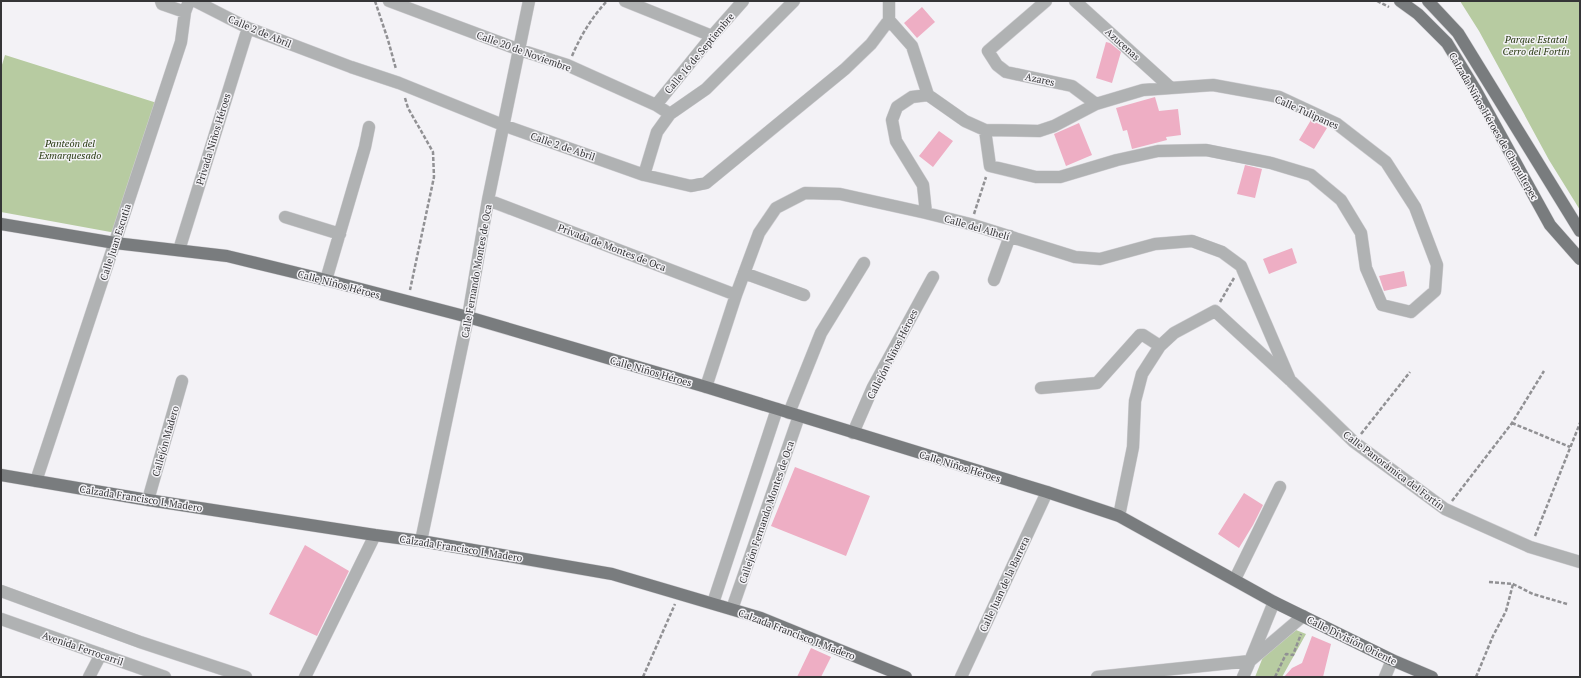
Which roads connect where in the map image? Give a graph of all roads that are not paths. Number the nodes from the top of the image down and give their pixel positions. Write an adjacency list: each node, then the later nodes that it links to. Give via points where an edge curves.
1 (161, 1): 13 (street, via 162,4)
2 (195, 1): 15 (street, Calle 2 de Abril)
3 (389, 1): 17 (street, Calle 20 de Noviembre)
4 (529, 1): 17 (street, Calle Fernando Montes de Oca)
5 (625, 1): 16 (street)
6 (743, 1): 16 (street, Calle 16 de Septiembre)
7 (794, 1): 22 (street, via 706,90)
8 (889, 1): 14 (street)
9 (1046, 1): 20 (street, Azares, via 988,51 997,65 1006,72 1072,86)
10 (1400, 1): 36 (main road, Calzada Niños Héroes de Chapultepec, via 1418,14 1447,43 1550,225)
11 (1428, 1): 31 (main road, Calzada Niños Héroes de Chapultepec, via 1458,33)
12 (1079, 3): 18 (street, Azucenas)
13 (187, 7): 34 (street, Calle Juan Escutia, via 181,42)
14 (889, 20): 19 (street, via 914,51); 26 (street, Calle 2 de Abril, via 871,44 845,69 706,183 691,186)
15 (248, 28): 23 (street, Calle 2 de Abril, via 399,83); 35 (street, Privada Niños Héroes)
16 (712, 36): 21 (street, Calle 16 de Septiembre)
17 (520, 50): 21 (street, Calle 20 de Noviembre, via 567,65); 23 (street, Calle Fernando Montes de Oca)
18 (1171, 88): 20 (street, Calle Tulipanes, via 1143,90); 25 (street, Calle Tulipanes, via 1213,85 1279,98 1337,124 1386,162 1415,207 1437,265 1435,291 1411,312 1382,305 1366,268 1361,233 1341,200 1311,175 1271,163 1206,150 1158,151 1060,177 1036,177 990,166)
19 (928, 95): 25 (street, Calle Tulipanes, via 965,121); 28 (street, via 912,97 897,107 892,120 896,141 923,185)
20 (1096, 104): 25 (street, Calle Tulipanes, via 1039,131)
21 (656, 105): 22 (street, Calle 20 de Noviembre)
22 (670, 114): 26 (street, via 657,132)
23 (503, 125): 26 (street, Calle 2 de Abril); 27 (street, Calle Fernando Montes de Oca)
24 (369, 127): 32 (street)
25 (985, 130)
26 (644, 175)
27 (488, 200): 42 (street, Privada de Montes de Oca); 44 (street, Calle Fernando Montes de Oca)
28 (926, 213): 33 (street, Calle del Alhelí); 38 (street, Calle del Alhelí, via 840,194 805,193 776,208 758,233)
29 (286, 217): 32 (street)
30 (1, 224): 34 (main road, Calle Niños Héroes)
31 (1580, 231)
32 (340, 234): 40 (street)
33 (1010, 236): 41 (street); 46 (street, Calle del Alhelí, via 1075,257 1100,259 1155,244 1192,241 1222,252 1241,266)
34 (115, 243): 35 (main road, Calle Niños Héroes); 54 (street, Calle Juan Escutia)
35 (179, 250): 40 (main road, Calle Niños Héroes, via 227,256)
36 (1580, 259)
37 (864, 263): 51 (street, Callejón Fernando Montes de Oca, via 820,333)
38 (744, 273): 42 (street, Calle del Alhelí); 43 (street)
39 (933, 277): 52 (street, Callejón Niños Héroes, via 873,388)
40 (326, 280): 44 (main road, Calle Niños Héroes)
41 (994, 280)
42 (736, 295): 48 (street, Calle del Alhelí)
43 (804, 295)
44 (468, 317): 48 (main road, Calle Niños Héroes); 60 (street, Calle Fernando Montes de Oca)
45 (1160, 346): 46 (street, Calle Panorámica del Fortín, via 1174,333 1214,311); 49 (street, via 1140,335 1097,383); 58 (street, via 1142,374 1135,401 1133,447)
46 (1290, 380): 61 (street, Calle Panorámica del Fortín, via 1354,442 1445,509 1530,547)
47 (182, 381): 57 (street, Callejón Madero)
48 (706, 387): 50 (main road, Calle Niños Héroes)
49 (1041, 388)
50 (777, 410): 51 (main road, Calle Niños Héroes); 65 (street, Callejón Fernando Montes de Oca)
51 (794, 414): 52 (main road, Calle Niños Héroes); 66 (street, Callejón Fernando Montes de Oca)
52 (853, 433): 56 (main road, Calle Niños Héroes)
53 (1, 475): 54 (main road, Calzada Francisco I. Madero)
54 (36, 481): 57 (main road, Calzada Francisco I. Madero)
55 (1280, 487): 62 (street)
56 (1047, 492): 58 (main road, Calle Niños Héroes); 77 (street, Calle Juan de la Barrera)
57 (148, 500): 59 (main road, Calzada Francisco I. Madero)
58 (1119, 516): 62 (main road, Calle Niños Héroes)
59 (375, 535): 60 (main road, Calzada Francisco I. Madero); 75 (street)
60 (421, 541): 65 (main road, Calzada Francisco I. Madero, via 612,574)
61 (1580, 562)
62 (1235, 579): 64 (main road, Calle Niños Héroes)
63 (1, 591): 74 (street, via 140,642)
64 (1274, 602): 67 (main road, Calle División Oriente); 71 (street)
65 (713, 603): 66 (main road, Calzada Francisco I. Madero)
66 (732, 609): 76 (main road, Calzada Francisco I. Madero, via 761,618)
67 (1303, 616): 70 (main road, Calle División Oriente); 71 (street)
68 (1, 619): 69 (street, Avenida Ferrocarril)
69 (101, 654): 72 (street); 73 (street, Avenida Ferrocarril)
70 (1392, 660): 80 (street); 81 (main road, Calle División Oriente)
71 (1250, 661): 78 (street); 79 (street)
72 (89, 677)
73 (165, 677)
74 (246, 677)
75 (305, 677)
76 (906, 677)
77 (961, 677)
78 (1097, 677)
79 (1243, 677)
80 (1385, 677)
81 (1432, 677)

